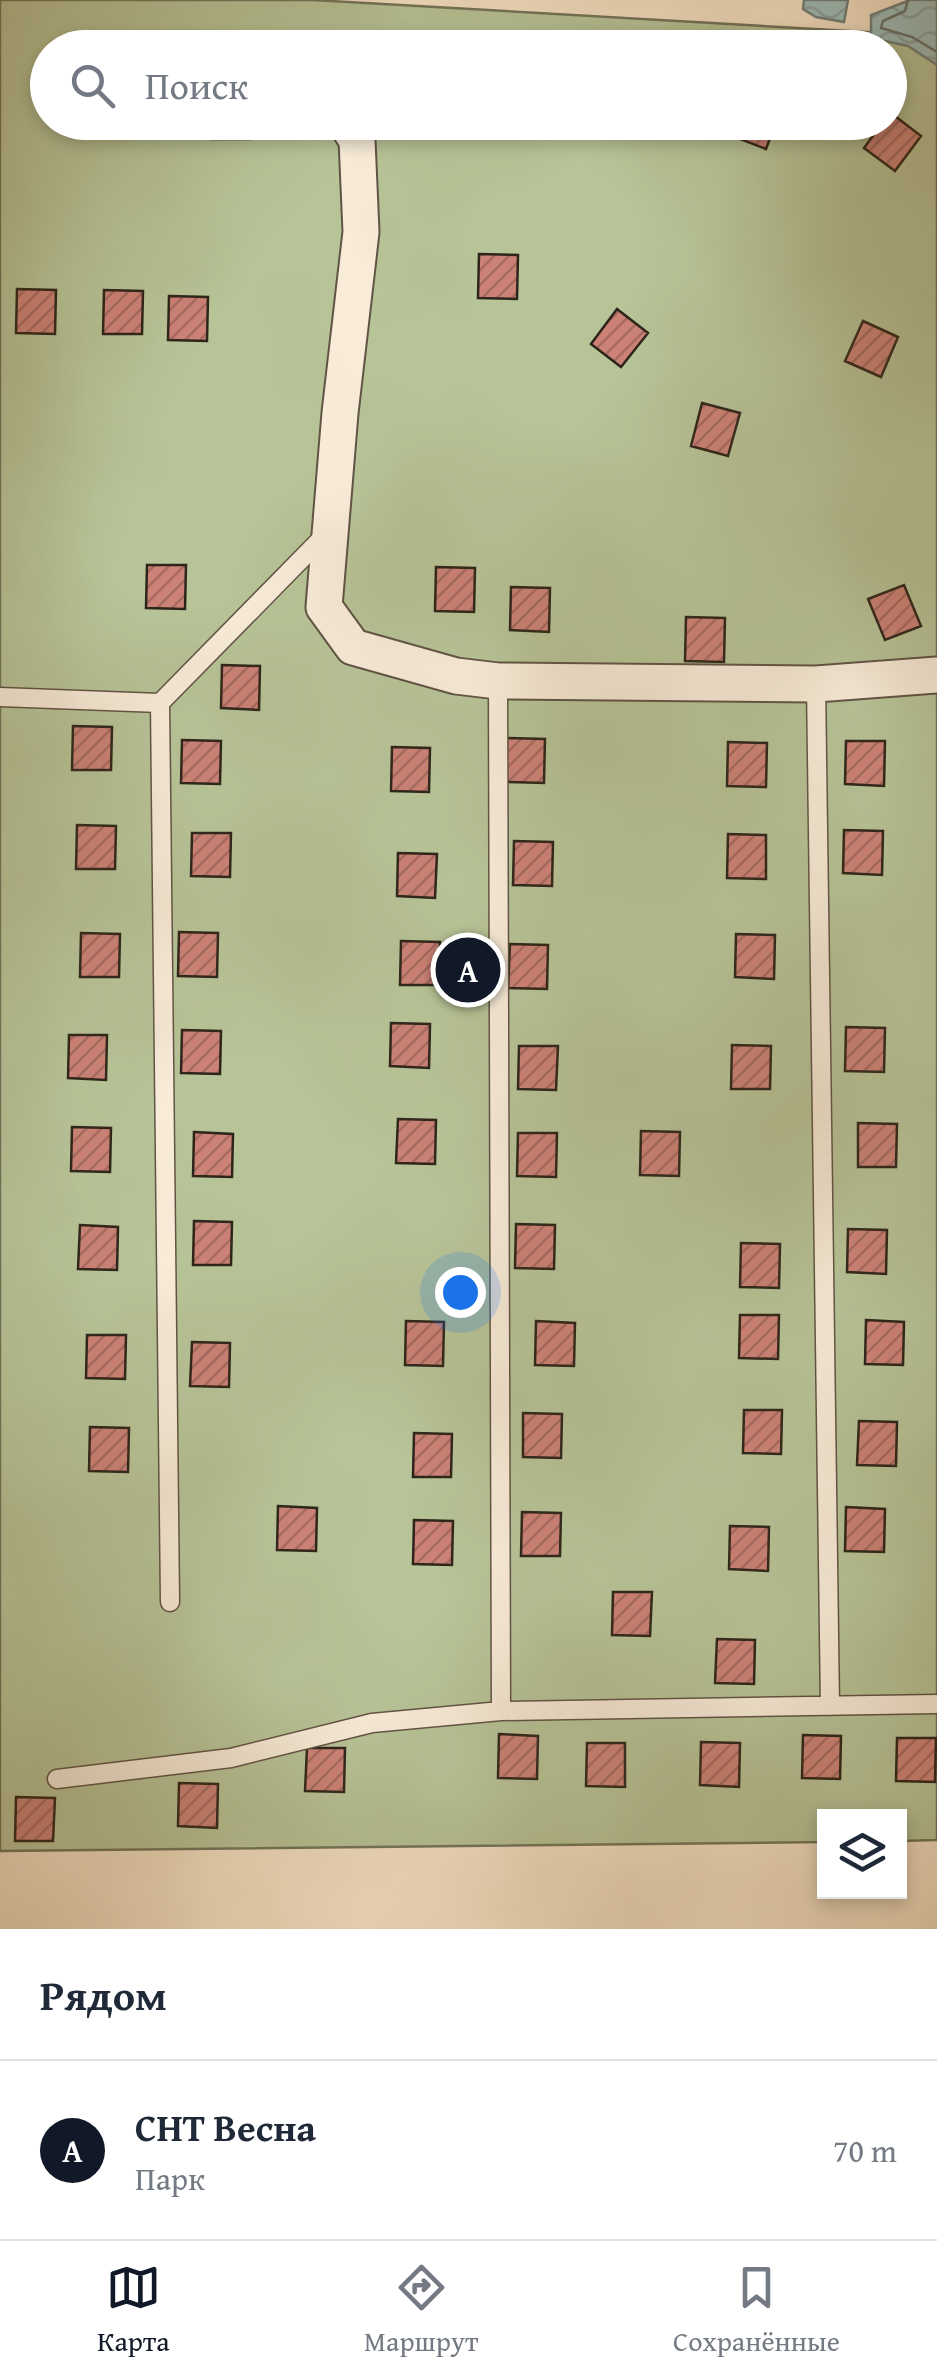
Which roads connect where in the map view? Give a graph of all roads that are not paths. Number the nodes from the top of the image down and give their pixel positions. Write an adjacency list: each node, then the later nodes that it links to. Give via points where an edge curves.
1 (357, 140): 2 (street, via 360,232)
2 (330, 530): 4 (street, via 324,607 353,646 456,676); 7 (lane)
3 (937, 675): 5 (street)
4 (498, 680): 5 (street); 11 (lane)
5 (816, 684): 10 (lane)
6 (0, 697): 7 (lane)
7 (160, 703): 8 (lane)
8 (170, 1602)
9 (937, 1704): 10 (lane)
10 (830, 1706): 11 (lane)
11 (501, 1711): 12 (lane, via 372,1723 231,1758)
12 (57, 1779)

